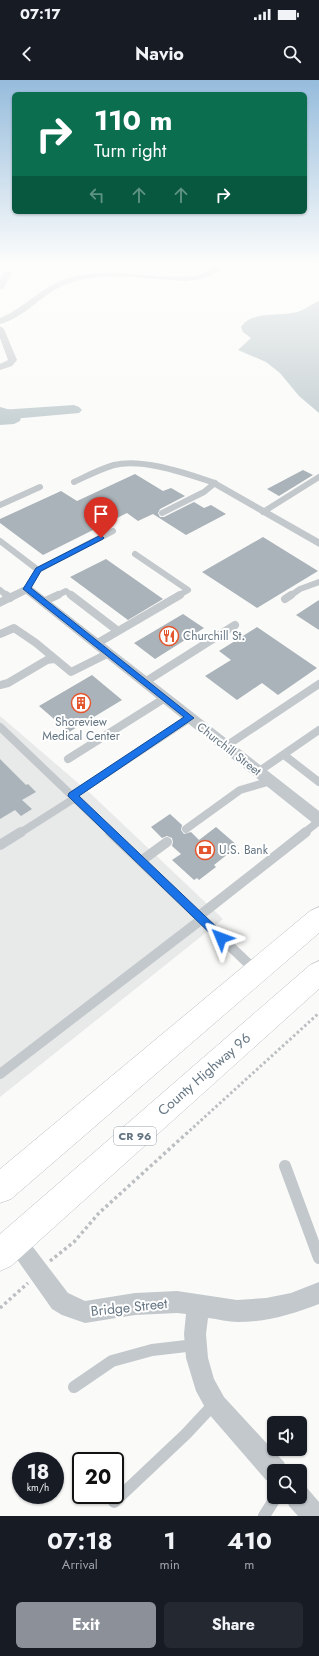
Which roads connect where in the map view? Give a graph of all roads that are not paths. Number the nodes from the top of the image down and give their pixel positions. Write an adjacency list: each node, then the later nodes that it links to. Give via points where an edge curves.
1 (0, 329): 2 (street, via 12,360)
2 (0, 367)
3 (319, 477): 8 (lane)
4 (74, 482): 5 (lane, via 116,465 132,464 194,476)
5 (215, 484): 8 (street); 9 (lane)
6 (40, 487): 7 (lane)
7 (0, 505)
8 (263, 512): 12 (street)
9 (162, 513)
10 (113, 531): 14 (lane)
11 (0, 541): 14 (lane)
12 (319, 544)
13 (135, 554): 22 (lane, via 188,590)
14 (38, 570): 16 (lane)
15 (319, 582): 18 (lane, via 300,589)
16 (27, 589): 19 (street); 20 (street, Churchill Street)
17 (0, 590): 19 (lane)
18 (285, 599)
19 (5, 600)
20 (44, 602): 22 (lane, via 66,591); 24 (street, Churchill Street)
21 (236, 625): 27 (lane)
22 (118, 631): 24 (lane)
23 (0, 634): 26 (lane, via 14,628 24,633)
24 (96, 644): 25 (street, Churchill Street)
25 (109, 653): 26 (lane, via 71,672); 27 (street, Churchill Street)
26 (54, 659): 29 (lane, via 47,660)
27 (144, 682): 30 (street, Churchill Street)
28 (319, 684): 34 (lane)
29 (0, 685)
30 (165, 698): 31 (street, Churchill Street); 36 (lane)
31 (190, 718): 34 (street, Churchill Street); 40 (lane)
32 (0, 726): 40 (lane)
33 (319, 730): 35 (lane)
34 (226, 746): 37 (street, Churchill Street)
35 (284, 755): 37 (lane); 39 (lane)
36 (68, 759)
37 (258, 772): 38 (street, Churchill Street)
38 (271, 782): 41 (street, Churchill Street); 42 (lane, via 240,790)
39 (319, 782)
40 (74, 797): 44 (lane); 45 (lane)
41 (319, 820): 46 (lane)
42 (186, 829)
43 (167, 842): 45 (lane)
44 (0, 845)
45 (141, 861): 46 (lane)
46 (200, 918): 48 (lane); 50 (lane)
47 (319, 918): 48 (main road)
48 (256, 971): 52 (main road)
49 (319, 973): 53 (main road, County Highway 96 / CR 96)
50 (0, 1074)
51 (285, 1166): 54 (lane)
52 (0, 1188)
53 (8, 1248): 56 (street, Bridge Street, via 60,1301 85,1312 135,1304 177,1302)
54 (319, 1258)
55 (319, 1293): 56 (street, Bridge Street, via 291,1304 266,1309 237,1311)
56 (198, 1305): 57 (street)
57 (196, 1345): 58 (lane, via 152,1350 112,1361); 59 (street, via 204,1383)
58 (74, 1387)
59 (215, 1404): 60 (street); 61 (lane)
60 (269, 1464)
61 (124, 1493)
62 (272, 1504): 64 (lane)
63 (304, 1504): 65 (street)
64 (264, 1516)
65 (315, 1516)

